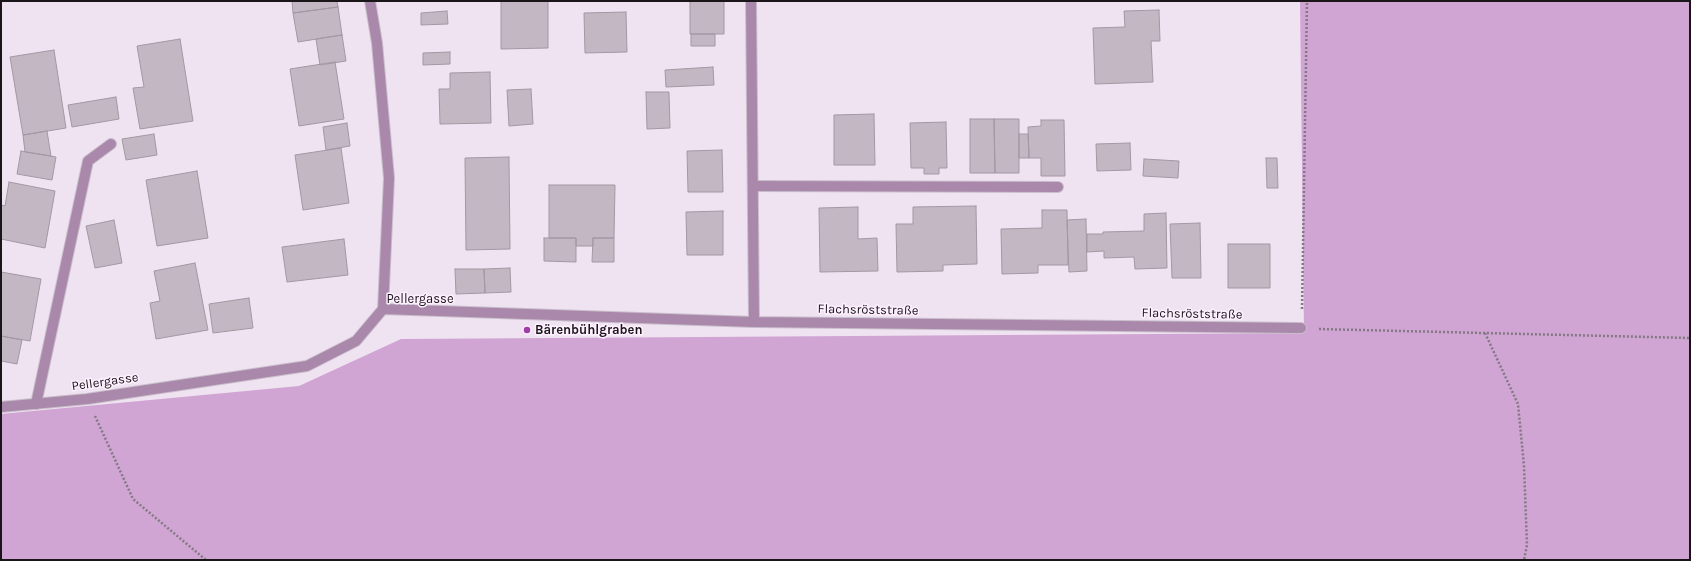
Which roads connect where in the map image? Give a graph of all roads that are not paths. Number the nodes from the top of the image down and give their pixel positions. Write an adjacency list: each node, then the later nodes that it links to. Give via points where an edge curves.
1 (370, 1): 6 (street, via 377,43 389,178)
2 (751, 1): 4 (street)
3 (111, 144): 9 (street, via 88,161)
4 (753, 186): 5 (street); 7 (street)
5 (1058, 187)
6 (383, 309): 7 (street, Pellergasse); 9 (street, Pellergasse, via 356,341 308,366 87,399)
7 (754, 322): 8 (street, Flachsröststraße)
8 (1301, 328)
9 (36, 404): 10 (street, Pellergasse)
10 (1, 407)

